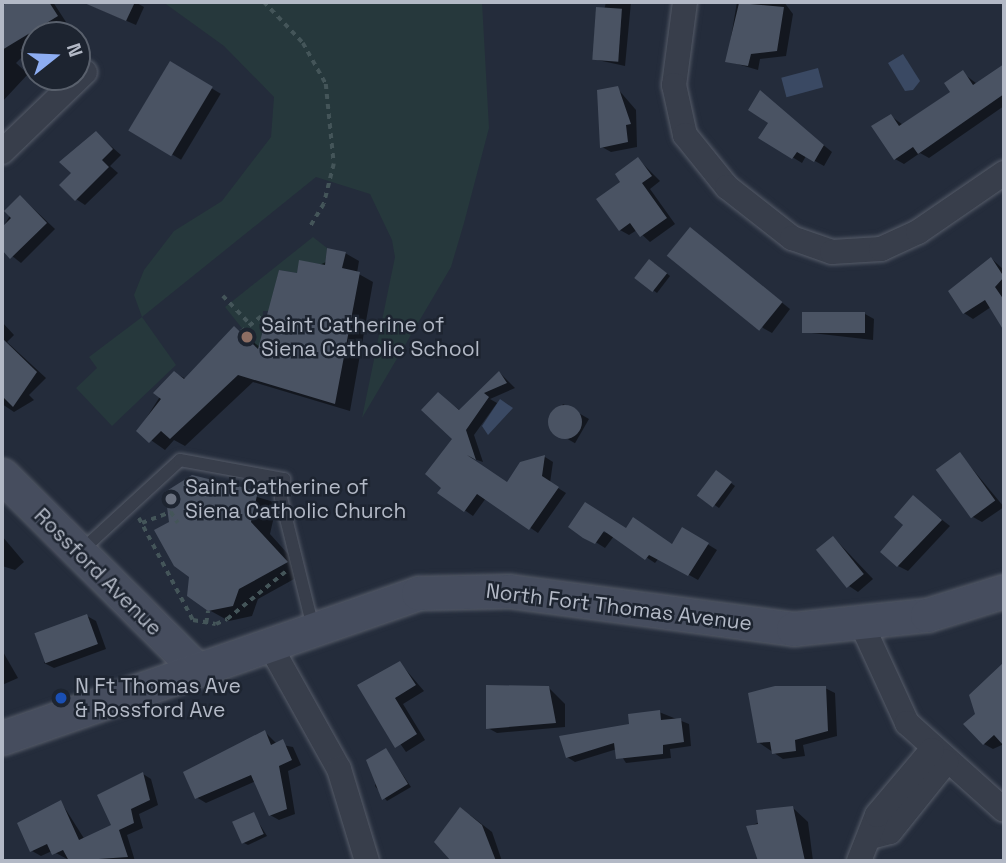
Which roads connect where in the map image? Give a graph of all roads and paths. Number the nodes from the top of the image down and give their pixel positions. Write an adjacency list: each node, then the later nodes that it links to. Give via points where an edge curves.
1 (264, 2): 6 (path, via 303,43 326,84 334,164 324,204)
2 (685, 2): 5 (street, via 674,85 685,135 727,187 792,238 832,252 881,249)
3 (65, 91): 4 (street)
4 (2, 152)
5 (1002, 181)
6 (310, 227)
7 (223, 296): 9 (path)
8 (263, 314): 9 (path)
9 (248, 322): 10 (path)
10 (241, 332)
11 (2, 475): 15 (street, Rossford Avenue)
12 (137, 513): 13 (path)
13 (142, 523): 14 (path, via 171,512); 19 (path, via 184,611)
14 (178, 523)
15 (78, 554): 16 (lane, via 180,460 284,479 281,498); 25 (street, Rossford Avenue)
16 (298, 566): 20 (path); 22 (lane)
17 (1004, 591): 21 (street, North Fort Thomas Avenue, via 927,615)
18 (208, 611): 19 (path)
19 (206, 624): 20 (path)
20 (216, 624): 23 (path)
21 (862, 625): 22 (street, North Fort Thomas Avenue, via 793,629 458,588 389,600); 27 (street, via 907,723)
22 (313, 627): 24 (street, North Fort Thomas Avenue)
23 (217, 632)
24 (268, 642): 25 (street, North Fort Thomas Avenue); 29 (street, via 339,769)
25 (196, 668): 26 (street, North Fort Thomas Avenue)
26 (2, 738)
27 (939, 756): 28 (street); 30 (street, via 877,815 874,836)
28 (1004, 810)
29 (367, 861)
30 (859, 861)

